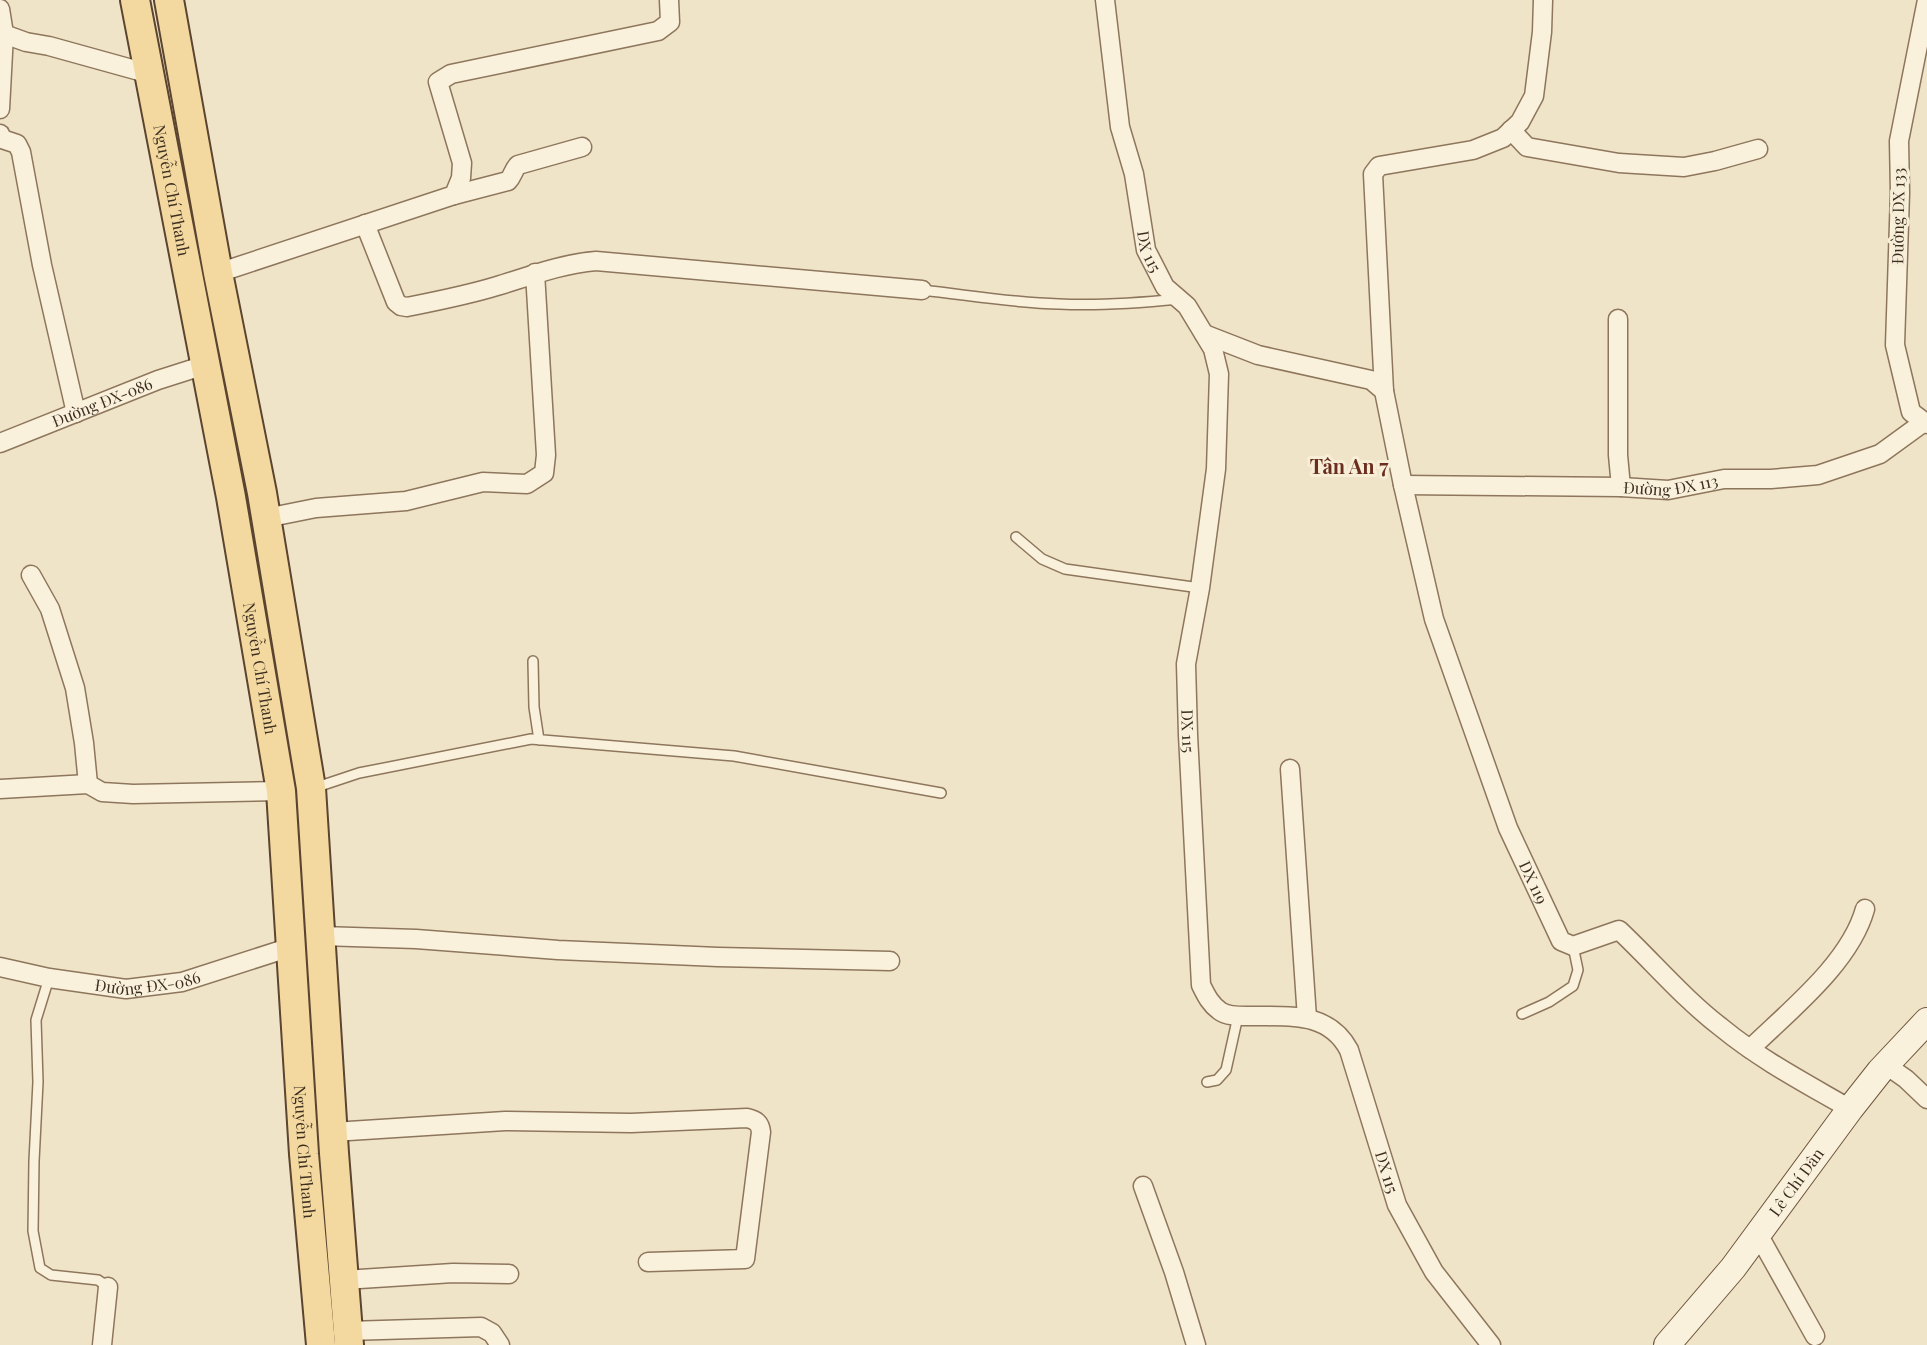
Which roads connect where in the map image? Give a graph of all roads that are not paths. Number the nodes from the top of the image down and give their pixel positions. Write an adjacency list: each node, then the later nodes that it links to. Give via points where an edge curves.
1 (135, 0): 9 (main road, Nguyễn Chí Thanh)
2 (169, 0): 8 (main road, Nguyễn Chí Thanh)
3 (669, 0): 15 (street, via 670,22 658,31 451,74 438,82 462,163)
4 (1105, 0): 20 (street, DX 115, via 1120,127 1134,174 1146,250 1165,287)
5 (1543, 0): 11 (street, via 1534,96)
6 (1927, 0): 26 (street, Đường DX 133, via 1899,141 1895,345 1911,412)
7 (2, 24): 9 (street, via 26,42); 10 (street)
8 (182, 68): 9 (main road); 17 (main road, Nguyễn Chí Thanh)
9 (150, 74): 23 (main road, Nguyễn Chí Thanh)
10 (0, 109)
11 (1511, 130): 14 (street, via 1527,147 1619,163 1684,167); 24 (street, DX 119, via 1503,138 1473,150 1379,166 1373,174)
12 (0, 134): 25 (street, via 2,139 17,144 21,152)
13 (582, 147): 15 (street, via 518,165 508,181)
14 (1758, 149)
15 (454, 195): 16 (street)
16 (365, 224): 17 (street); 18 (street, via 401,306 457,297)
17 (218, 273): 30 (main road, Nguyễn Chí Thanh)
18 (535, 273): 19 (street, via 581,262 614,261); 30 (street, via 544,473 527,484 483,482 406,501 316,508)
19 (922, 290): 20 (lane, via 1059,304 1132,304)
20 (1179, 299): 22 (street, DX 115)
21 (1618, 319): 29 (street)
22 (1204, 334): 24 (street, via 1258,355 1371,380); 33 (street, DX 115, via 1220,374 1216,469)
23 (205, 365): 25 (street, Đường ĐX-086); 40 (main road, Nguyễn Chí Thanh)
24 (1384, 391): 28 (street, DX 119)
25 (76, 413): 27 (street, Đường ĐX-086)
26 (1926, 423): 29 (street, Đường ĐX 113, via 1880,454 1818,475 1724,479 1668,490)
27 (0, 443)
28 (1403, 485): 29 (street, Đường ĐX 113); 44 (street, DX 119, via 1434,619 1508,828 1561,941)
29 (1621, 487)
30 (266, 518): 38 (main road, Nguyễn Chí Thanh)
31 (1016, 537): 33 (lane, via 1042,559 1065,570)
32 (31, 575): 37 (street, via 50,609 75,688)
33 (1200, 588): 50 (street, DX 115, via 1186,664 1201,985 1207,999 1221,1013)
34 (533, 661): 35 (lane)
35 (539, 740): 38 (lane, via 378,769); 41 (lane, via 734,756)
36 (1290, 769): 51 (street)
37 (88, 784): 39 (street); 40 (street, via 102,792 133,794)
38 (311, 788): 40 (main road); 43 (main road, Nguyễn Chí Thanh)
39 (0, 789)
40 (281, 791): 45 (main road, Nguyễn Chí Thanh)
41 (941, 793)
42 (1865, 909): 53 (street, via 1857,934 1845,951 1820,981)
43 (321, 936): 46 (street, via 558,950); 58 (main road, Nguyễn Chí Thanh)
44 (1573, 946): 49 (lane, via 1578,970 1573,986); 53 (street, via 1618,930 1720,1028)
45 (291, 947): 48 (street, Đường ĐX-086, via 182,982 126,989); 70 (main road, Nguyễn Chí Thanh)
46 (890, 961)
47 (0, 967): 48 (street, Đường ĐX-086)
48 (49, 978): 64 (lane, via 36,1020 33,1231 40,1268 51,1275 98,1280)
49 (1522, 1014)
50 (1238, 1016): 51 (street, DX 115); 55 (lane, via 1226,1070 1217,1080)
51 (1307, 1018): 67 (street, DX 115, via 1321,1022 1342,1037 1396,1205 1434,1272)
52 (1927, 1021): 54 (street, Lê Chí Dân)
53 (1750, 1048): 57 (street)
54 (1886, 1065): 56 (street); 57 (street, Lê Chí Dân)
55 (1207, 1082)
56 (1927, 1099)
57 (1850, 1109): 60 (street, Lê Chí Dân)
58 (333, 1132): 61 (street, via 505,1121 755,1120 761,1132 745,1258); 63 (main road, Nguyễn Chí Thanh)
59 (1143, 1186): 72 (street)
60 (1758, 1234): 65 (street); 68 (street, Lê Chí Dân)
61 (648, 1262)
62 (509, 1274): 63 (street, via 453,1273)
63 (344, 1280): 66 (main road, Nguyễn Chí Thanh)
64 (108, 1287): 69 (street)
65 (1815, 1336)
66 (348, 1338): 71 (street, via 481,1327 492,1333)
67 (1482, 1342)
68 (1672, 1343)
69 (102, 1345)
70 (321, 1345)
71 (500, 1345)
72 (1196, 1345)

